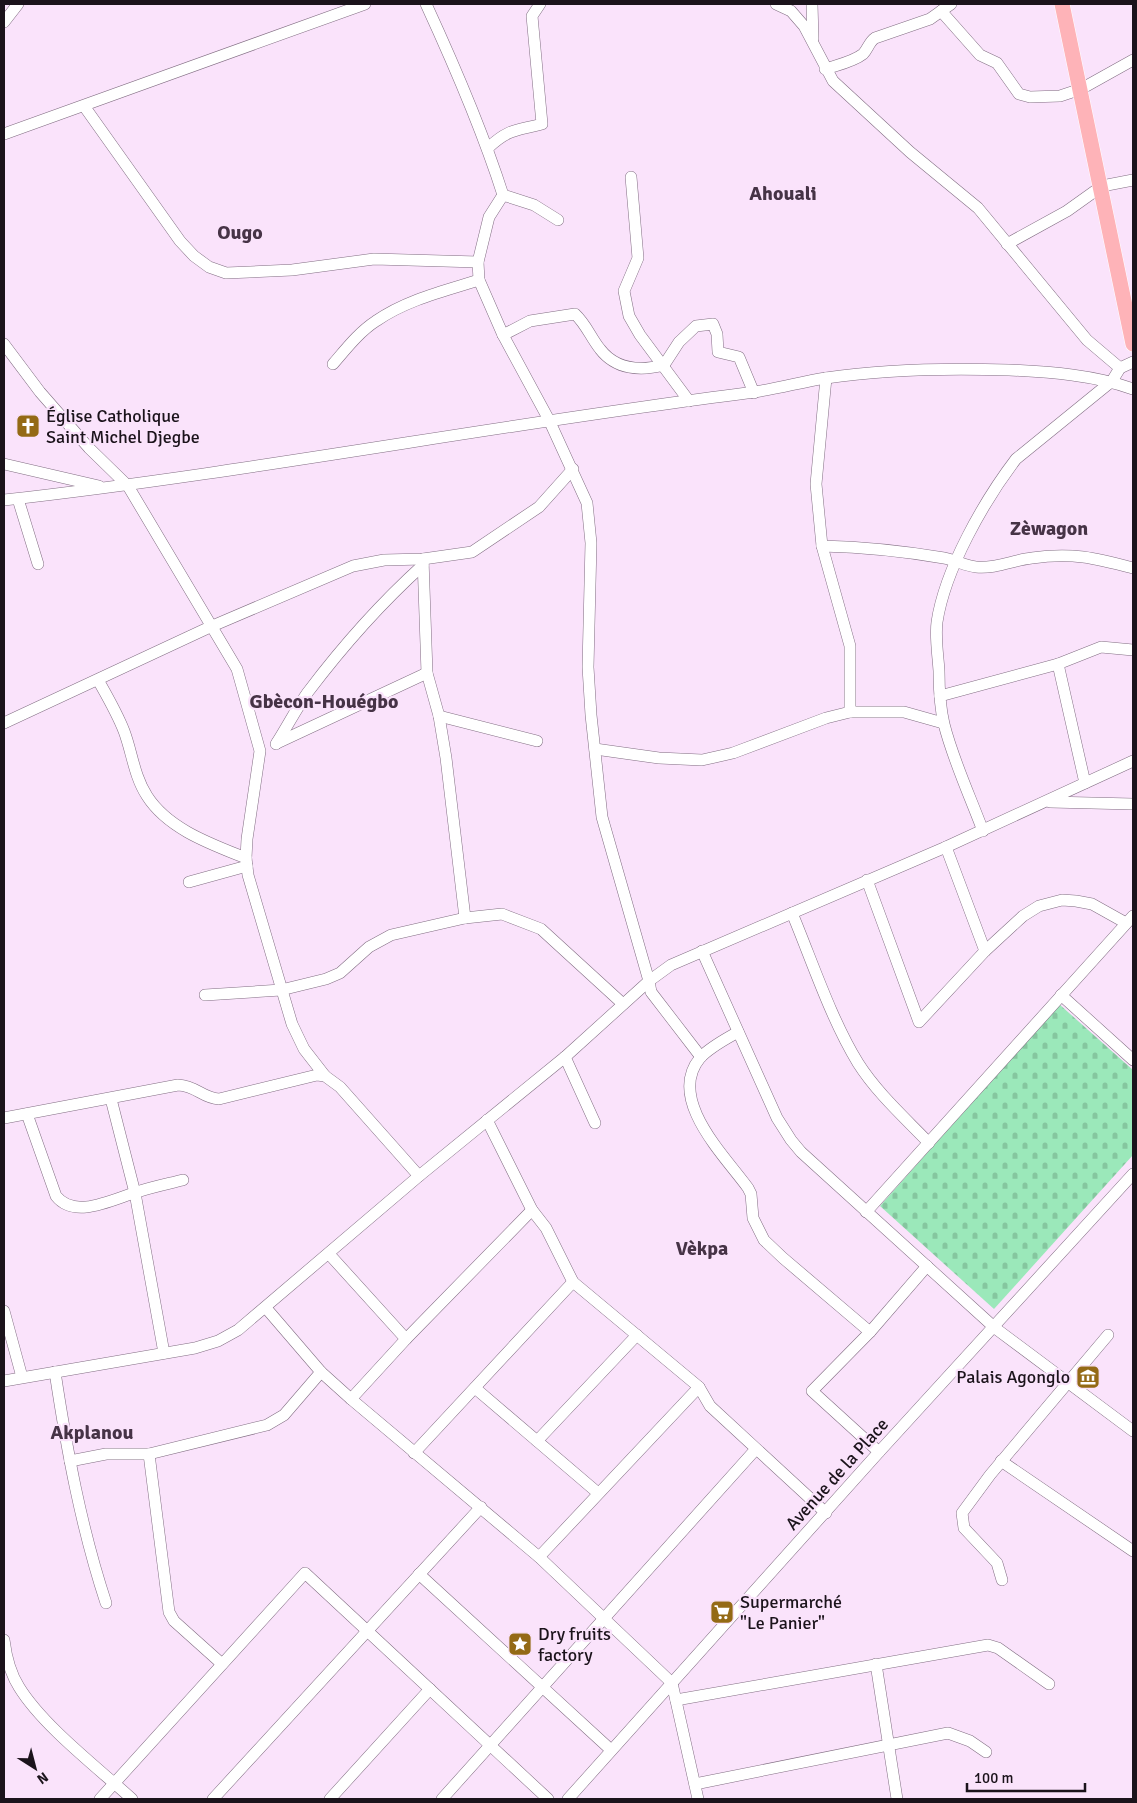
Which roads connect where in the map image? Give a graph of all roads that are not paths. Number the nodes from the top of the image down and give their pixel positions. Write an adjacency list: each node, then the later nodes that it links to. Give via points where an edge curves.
1 (18, 4): 10 (street)
2 (365, 4): 15 (street)
3 (426, 4): 17 (street)
4 (540, 4): 17 (street, via 532,16 542,124 500,136)
5 (776, 4): 11 (street, via 791,11)
6 (812, 4): 11 (street)
7 (951, 4): 9 (street)
8 (1062, 4): 14 (main road)
9 (941, 11): 13 (street, via 875,38 865,52 854,59); 14 (street, via 980,55 997,63 1019,94 1060,96)
10 (4, 22)
11 (814, 41): 13 (street)
12 (1133, 60): 14 (street)
13 (825, 69): 23 (street, via 833,81 910,152 978,208)
14 (1082, 89): 20 (main road)
15 (84, 106): 16 (street); 24 (street, via 180,242 209,268 226,273 292,270 374,259)
16 (4, 134)
17 (488, 148): 21 (street)
18 (631, 177): 32 (street, via 638,258 624,291 629,316)
19 (1133, 180): 20 (street)
20 (1102, 186): 23 (street, via 1067,211); 26 (main road)
21 (504, 195): 22 (street, via 534,205); 24 (street, via 490,217)
22 (558, 220)
23 (1008, 244): 33 (street, via 1087,340)
24 (478, 262): 25 (street)
25 (479, 280): 27 (street); 31 (street, via 417,299 376,320)
26 (1129, 296): 29 (main road)
27 (503, 335): 32 (street, via 530,321 575,314 601,351 620,365 646,370); 39 (street)
28 (4, 344): 42 (street, via 40,392)
29 (1133, 344)
30 (1133, 362): 33 (street)
31 (332, 364)
32 (664, 365): 37 (street, via 679,342 696,326 713,324 718,334 718,352 739,356); 38 (street)
33 (1120, 368): 35 (street)
34 (826, 378): 35 (street, via 926,369 975,369 1071,374); 37 (street); 46 (street, via 816,484)
35 (1112, 381): 36 (street); 47 (street, via 1016,459)
36 (1133, 389)
37 (754, 392): 38 (street)
38 (690, 400): 39 (street)
39 (549, 420): 41 (street); 42 (street)
40 (4, 464): 43 (street)
41 (573, 469): 48 (street, via 539,506 480,548); 63 (street, via 587,503 591,543 588,667)
42 (128, 486): 43 (street); 51 (street)
43 (107, 488): 44 (street)
44 (18, 499): 45 (street); 49 (street)
45 (4, 500)
46 (822, 546): 47 (street, via 902,551); 57 (street, via 850,646)
47 (956, 560): 50 (street, via 974,567 994,567 1031,558 1069,554); 56 (street, via 946,584 937,623)
48 (423, 562): 51 (street, via 384,560 353,566); 54 (street); 62 (street, via 324,672)
49 (38, 564)
50 (1133, 568)
51 (210, 627): 55 (street); 64 (street, via 237,669)
52 (1133, 650): 53 (street, via 1101,647)
53 (1058, 664): 56 (street); 66 (street)
54 (427, 673): 58 (street); 62 (street)
55 (98, 680): 60 (street); 71 (street, via 124,730 147,796 187,832)
56 (940, 696): 59 (street)
57 (850, 712): 59 (street, via 904,712); 63 (street, via 733,753 702,760)
58 (440, 716): 61 (street); 75 (street)
59 (944, 723): 69 (street)
60 (4, 724)
61 (536, 741)
62 (276, 744): 64 (street)
63 (595, 749): 79 (street, via 604,832)
64 (260, 751): 71 (street)
65 (1133, 761): 66 (street)
66 (1085, 783): 67 (street)
67 (1048, 802): 68 (street); 69 (street)
68 (1133, 804)
69 (983, 831): 70 (street)
70 (946, 847): 72 (street); 78 (street)
71 (246, 862): 73 (street); 80 (street)
72 (867, 880): 74 (street); 78 (street, via 920,1022)
73 (189, 882)
74 (792, 913): 77 (street); 94 (street, via 843,1034 859,1063 878,1089)
75 (465, 918): 80 (street, via 391,936 369,947 340,973); 83 (street, via 502,914 533,924 549,934)
76 (1130, 919): 78 (street, via 1076,900 1048,903 1023,916); 82 (street)
77 (702, 951): 79 (street, via 671,965); 84 (street)
78 (985, 951)
79 (649, 981): 83 (street); 86 (street, via 652,995)
80 (281, 990): 81 (street); 88 (street, via 298,1037)
81 (205, 995)
82 (1061, 995): 87 (street); 94 (street)
83 (623, 1004): 85 (street)
84 (738, 1032): 86 (street); 100 (street, via 791,1140)
85 (565, 1057): 92 (street); 93 (street)
86 (701, 1057): 107 (street, via 690,1086 694,1111 748,1188 753,1218 760,1233 783,1258)
87 (1133, 1060)
88 (325, 1076): 89 (street, via 307,1076 219,1099 210,1098 189,1086 178,1085); 96 (street, via 340,1087)
89 (111, 1099): 90 (street); 98 (street)
90 (27, 1114): 91 (street); 98 (street, via 51,1185 61,1203 79,1207 111,1203)
91 (4, 1118)
92 (487, 1120): 96 (street); 99 (street)
93 (595, 1123)
94 (929, 1143): 100 (street)
95 (1133, 1174): 106 (street, Avenue de la Place)
96 (419, 1176): 101 (street)
97 (183, 1180): 98 (street)
98 (135, 1192): 111 (street)
99 (532, 1210): 103 (street, via 546,1228); 110 (street)
100 (866, 1212): 102 (street)
101 (329, 1254): 104 (street); 110 (street)
102 (927, 1266): 106 (street); 107 (street)
103 (573, 1282): 108 (street); 118 (street)
104 (266, 1308): 111 (street, via 218,1341); 113 (street)
105 (4, 1311): 114 (street)
106 (995, 1328): 116 (street); 123 (street, Avenue de la Place)
107 (870, 1332): 123 (street, via 812,1391)
108 (637, 1335): 117 (street); 121 (street)
109 (1108, 1335): 116 (street)
110 (406, 1339): 119 (street)
111 (164, 1353): 112 (street)
112 (55, 1372): 114 (street); 126 (street)
113 (321, 1372): 119 (street); 125 (street, via 275,1422)
114 (22, 1378): 115 (street)
115 (4, 1381)
116 (1068, 1383): 120 (street); 127 (street)
117 (699, 1387): 122 (street, via 710,1406); 128 (street)
118 (475, 1388): 121 (street); 124 (street)
119 (351, 1399): 124 (street)
120 (1133, 1431)
121 (537, 1441): 128 (street)
122 (756, 1449): 130 (street); 136 (street)
123 (879, 1452): 130 (street, Avenue de la Place)
124 (414, 1453): 129 (street)
125 (149, 1454): 126 (street, via 106,1454); 139 (street, via 169,1612 174,1621)
126 (70, 1461): 135 (street, via 85,1534)
127 (1002, 1461): 131 (street); 134 (street, via 970,1500 961,1520 964,1528 997,1563)
128 (598, 1493): 132 (street)
129 (480, 1506): 132 (street); 133 (street)
130 (826, 1513): 141 (street, Avenue de la Place)
131 (1133, 1550)
132 (539, 1557): 136 (street)
133 (419, 1574): 137 (street); 143 (street)
134 (1002, 1580)
135 (106, 1603)
136 (604, 1618): 141 (street); 143 (street)
137 (368, 1631): 139 (street, via 305,1573); 144 (street); 154 (street)
138 (4, 1648): 150 (street, via 12,1674 27,1698)
139 (222, 1664): 150 (street)
140 (876, 1664): 142 (street, via 988,1646 998,1648); 145 (street); 146 (street)
141 (672, 1683): 145 (street); 148 (street, Avenue de la Place)
142 (1049, 1684)
143 (542, 1688): 147 (street); 148 (street)
144 (430, 1689): 147 (street); 155 (street)
145 (676, 1700): 151 (street)
146 (888, 1744): 149 (street, via 948,1733 965,1738); 151 (street); 160 (street)
147 (490, 1746): 156 (street); 157 (street)
148 (611, 1750): 158 (street, Avenue de la Place)
149 (986, 1752)
150 (115, 1784): 152 (street); 153 (street)
151 (695, 1784): 159 (street)
152 (100, 1799)
153 (132, 1799)
154 (212, 1799)
155 (330, 1799)
156 (442, 1799)
157 (548, 1799)
158 (568, 1799)
159 (698, 1799)
160 (897, 1799)

